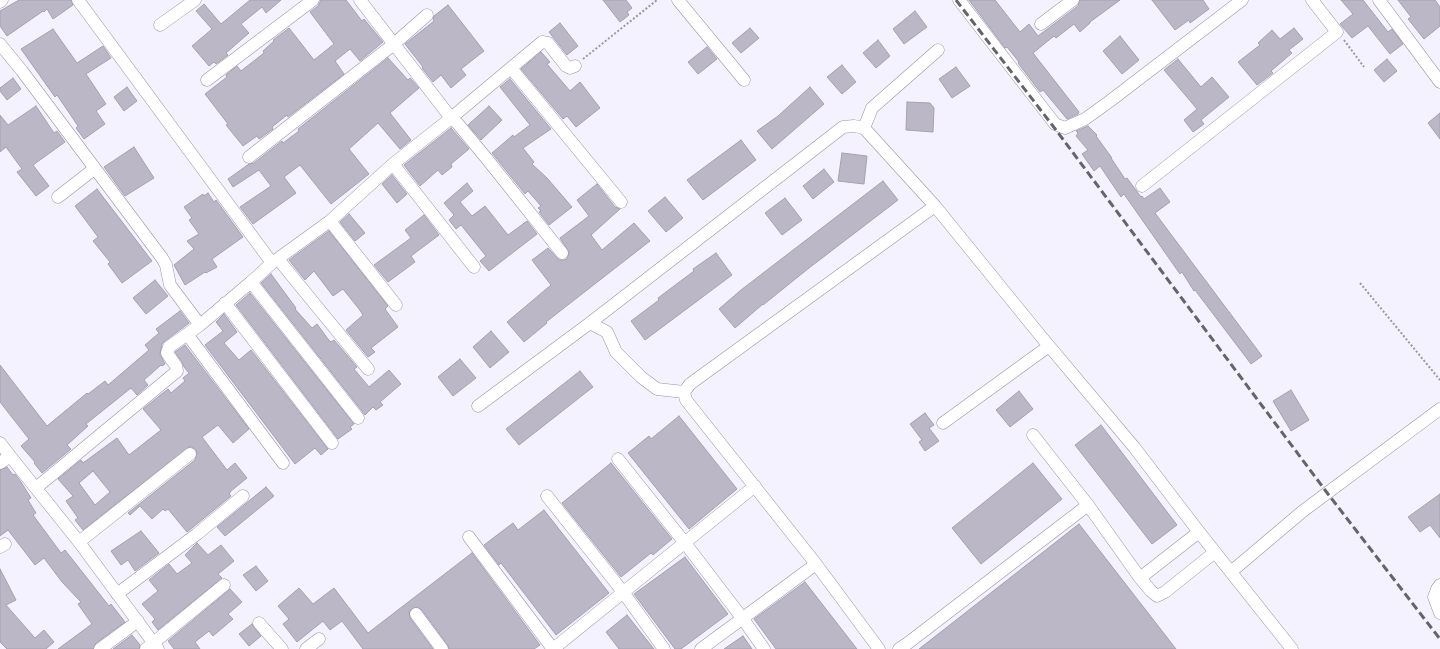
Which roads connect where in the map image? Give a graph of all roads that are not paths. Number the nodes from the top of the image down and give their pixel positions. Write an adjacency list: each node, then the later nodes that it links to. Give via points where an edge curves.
1 (78, 0): 33 (street)
2 (195, 0): 13 (street)
3 (313, 0): 19 (street)
4 (360, 0): 15 (street)
5 (678, 0): 20 (street)
6 (959, 0): 8 (street, via 1055,124 1066,128 1085,119 1110,101)
7 (1073, 0): 12 (street)
8 (1242, 0)
9 (1312, 0): 27 (street, via 1337,32)
10 (1379, 0): 21 (street)
11 (427, 15): 15 (street)
12 (1041, 24)
13 (160, 25)
14 (0, 44): 26 (street)
15 (394, 44): 22 (street); 24 (street)
16 (938, 50): 23 (street, via 872,108)
17 (575, 66): 18 (street, via 566,66 548,43 542,42)
18 (511, 68): 22 (street); 29 (street)
19 (207, 80)
20 (744, 80)
21 (1440, 82)
22 (451, 118): 25 (street); 32 (street)
23 (864, 128): 30 (street); 38 (street, via 844,127)
24 (249, 157)
25 (392, 164): 31 (street); 34 (street)
26 (94, 169): 28 (street); 40 (street, via 162,258 170,285)
27 (1142, 186)
28 (58, 197)
29 (621, 202)
30 (935, 206): 43 (street); 45 (street, via 690,384)
31 (330, 221): 33 (street); 37 (street)
32 (562, 253)
33 (275, 261): 35 (street); 44 (street)
34 (474, 267)
35 (251, 282): 36 (street); 48 (street)
36 (225, 303): 40 (street); 52 (street)
37 (396, 305)
38 (608, 309): 39 (street); 41 (street)
39 (590, 323): 41 (street); 46 (street)
40 (200, 325): 42 (street)
41 (607, 332): 45 (street, via 616,352 651,385 657,389)
42 (186, 334): 56 (street); 58 (street, via 167,351 177,371)
43 (1049, 346): 49 (street); 62 (street, via 1134,446)
44 (368, 369)
45 (684, 392): 57 (street, via 686,400)
46 (478, 406)
47 (1440, 409): 68 (street, via 1303,511)
48 (358, 418)
49 (942, 423)
50 (1033, 435): 61 (street)
51 (0, 443): 55 (street)
52 (332, 443)
53 (190, 454): 64 (street)
54 (618, 459): 65 (street)
55 (5, 460): 58 (street)
56 (283, 463)
57 (755, 486): 65 (street); 67 (street)
58 (36, 488): 64 (street)
59 (243, 496): 73 (street)
60 (547, 496): 72 (street)
61 (1088, 506): 69 (street); 90 (street)
62 (1199, 532): 66 (street); 69 (street)
63 (468, 537): 85 (street)
64 (79, 542): 73 (street)
65 (685, 543): 72 (street); 76 (street)
66 (1215, 552): 68 (street); 69 (street, via 1156,596)
67 (816, 564): 76 (street); 89 (street)
68 (1232, 572): 91 (street)
69 (1140, 578)
70 (224, 585): 80 (street)
71 (1440, 586): 74 (street, via 1434,598)
72 (623, 592): 85 (street); 86 (street)
73 (117, 594): 77 (street)
74 (1440, 613)
75 (416, 614): 84 (street)
76 (743, 619): 87 (street); 88 (street)
77 (138, 621): 80 (street); 81 (street)
78 (259, 623): 82 (street)
79 (319, 639): 83 (street)
80 (152, 647)
81 (100, 649)
82 (282, 649)
83 (306, 649)
84 (442, 649)
85 (553, 649)
86 (664, 649)
87 (701, 649)
88 (764, 649)
89 (879, 649)
90 (899, 649)
91 (1292, 649)

